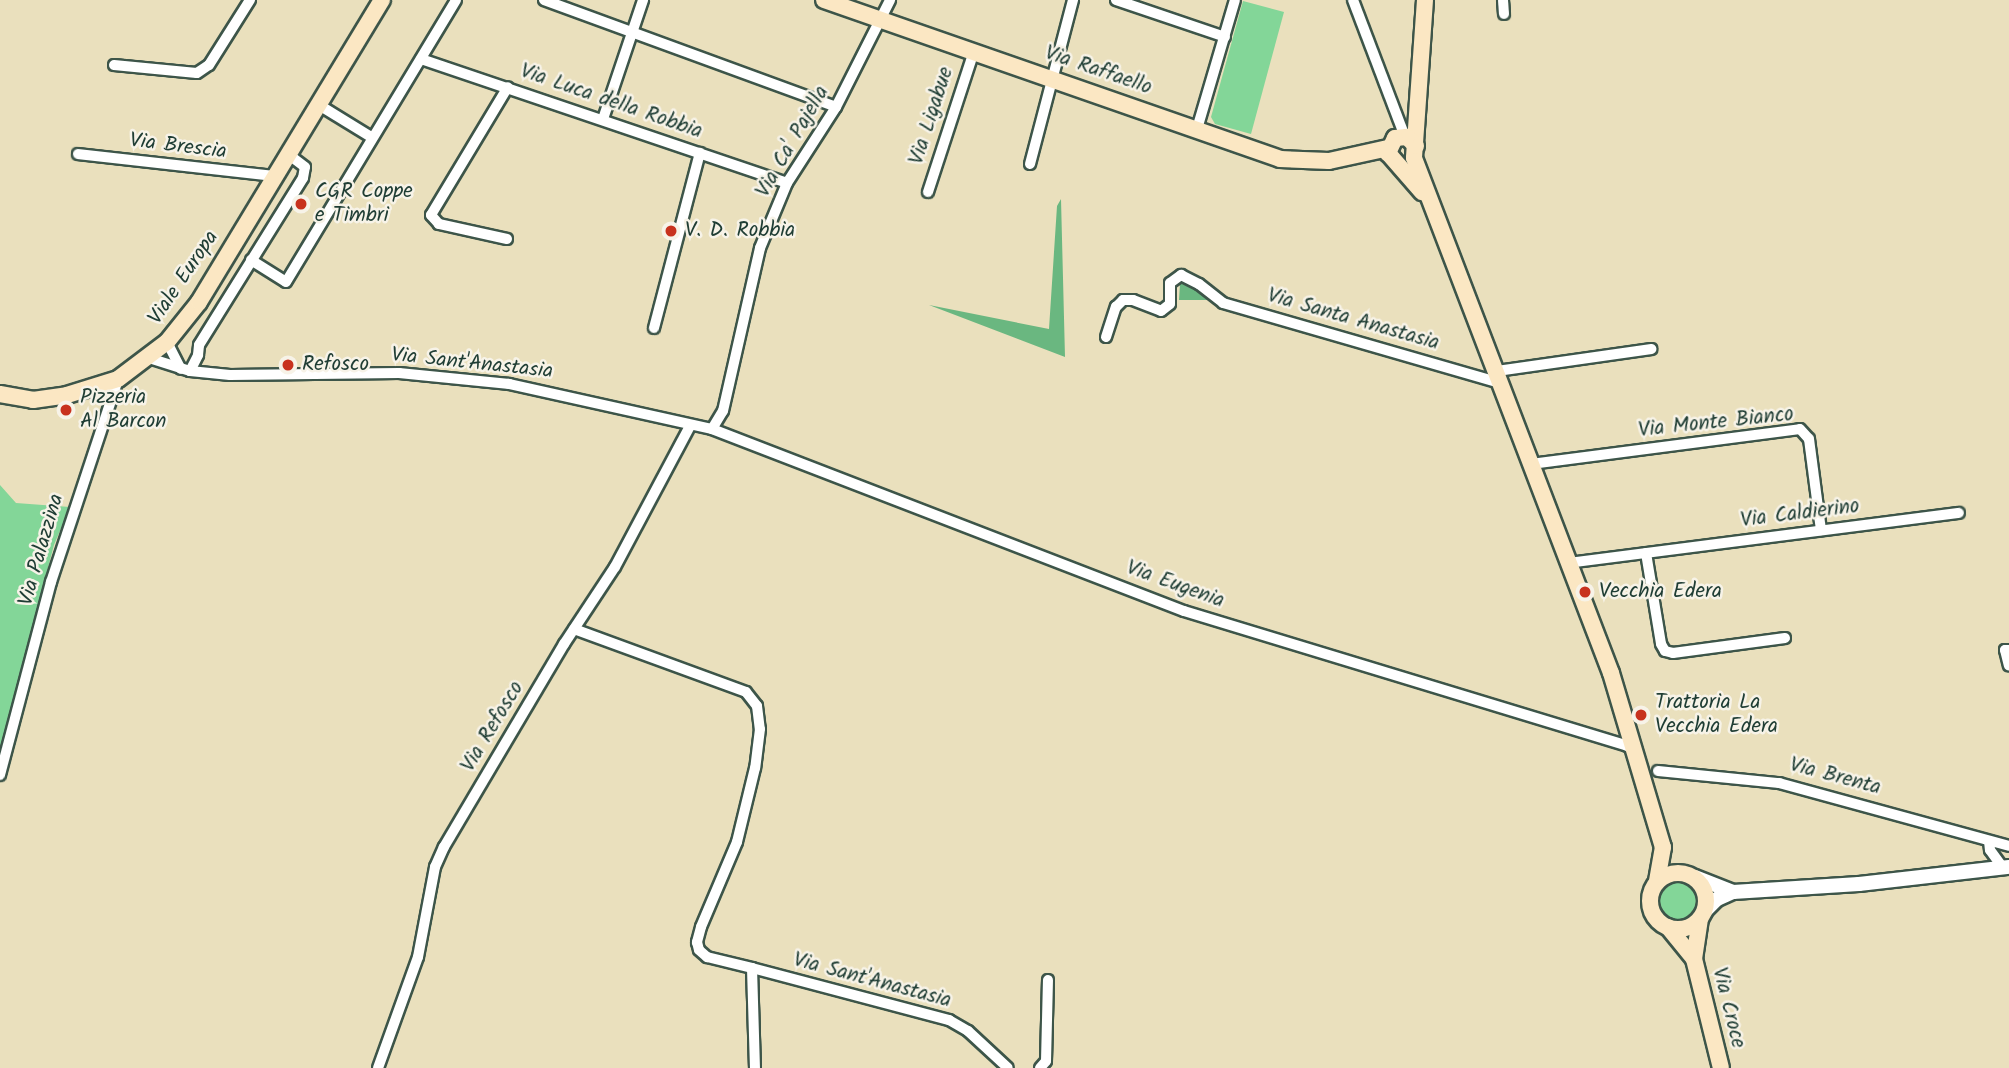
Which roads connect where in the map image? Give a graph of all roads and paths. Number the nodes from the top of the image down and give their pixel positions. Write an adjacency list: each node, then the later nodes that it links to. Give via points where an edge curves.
1 (250, 0): 21 (street, via 209,65 197,73)
2 (382, 0): 24 (main road, Viale Europa)
3 (456, 0): 20 (street)
4 (544, 0): 17 (street)
5 (643, 0): 17 (street)
6 (824, 0): 16 (main road, Via Raffaello)
7 (890, 0): 16 (street, Via Ca' Pajella)
8 (1073, 0): 22 (street)
9 (1116, 0): 14 (street)
10 (1236, 0): 18 (street)
11 (1353, 0): 29 (street, via 1396,111)
12 (1425, 0): 29 (main road, via 1416,113)
13 (1503, 0): 15 (street)
14 (1149, 5): 18 (street)
15 (1504, 14)
16 (881, 19): 19 (main road, Via Raffaello); 25 (street, Via Ca' Pajella)
17 (631, 32): 25 (street); 26 (street)
18 (1225, 37): 27 (street)
19 (974, 51): 22 (main road, Via Raffaello); 36 (street, Via Ligabue)
20 (421, 59): 23 (street, Via Luca della Robbia); 28 (street)
21 (114, 65)
22 (1052, 78): 27 (main road, Via Raffaello); 33 (street)
23 (508, 88): 26 (street, Via Luca della Robbia); 37 (street, via 431,215 439,224)
24 (319, 105): 28 (street); 32 (main road, Viale Europa)
25 (836, 107): 35 (street, Via Ca' Pajella)
26 (603, 119): 30 (street, Via Luca della Robbia)
27 (1197, 129): 29 (main road, Via Raffaello, via 1280,159 1329,160)
28 (371, 137): 38 (street, via 286,282)
29 (1401, 150): 45 (main road, via 1432,205)
30 (700, 153): 35 (street, Via Luca della Robbia); 39 (street)
31 (78, 154): 34 (street, Via Brescia)
32 (288, 154): 34 (main road, Viale Europa); 38 (street, via 304,167 303,178)
33 (1030, 164)
34 (274, 177): 41 (main road, Viale Europa, via 199,302)
35 (787, 183): 49 (street, Via Ca' Pajella, via 760,248 723,411)
36 (928, 192)
37 (507, 239)
38 (251, 261): 44 (street)
39 (654, 328)
40 (1106, 337): 45 (street, Via Santa Anastasia, via 1115,307 1123,300 1161,311 1170,304 1170,283 1181,275 1223,303)
41 (167, 342): 43 (main road, Viale Europa); 44 (street)
42 (1651, 349): 45 (street)
43 (149, 358): 44 (street, Via Sant'Anastasia); 46 (main road, Viale Europa)
44 (185, 370): 48 (street, Via Sant'Anastasia, via 230,375 398,373 509,384 620,406)
45 (1499, 377): 50 (main road)
46 (118, 379): 47 (main road, Viale Europa, via 33,400); 61 (street, Via Palazzina, via 51,582)
47 (0, 394)
48 (690, 426): 49 (street, Via Sant'Anastasia); 55 (street, Via Refosco, via 615,567)
49 (712, 429): 59 (street, Via Eugenia, via 1184,611)
50 (1531, 464): 52 (street, Via Monte Bianco, via 1801,429 1809,439); 54 (main road)
51 (1959, 513): 52 (street, Via Caldierino)
52 (1821, 530): 53 (street, Via Caldierino)
53 (1646, 553): 54 (street, Via Caldierino); 56 (street, via 1665,651)
54 (1568, 563): 59 (main road)
55 (574, 629): 73 (street, Via Sant'Anastasia, via 747,692 757,706 760,729 755,768 737,842 697,942 707,957); 75 (street, Via Refosco, via 443,847 418,957)
56 (1785, 638)
57 (2009, 650): 58 (street, via 2005,650)
58 (2009, 666)
59 (1634, 746): 64 (main road)
60 (1658, 771): 62 (street, Via Brenta, via 1779,783)
61 (0, 772)
62 (1989, 845): 63 (street); 65 (street); 66 (street)
63 (2009, 846)
64 (1663, 847): 67 (main road); 68 (main road)
65 (2006, 867): 66 (street)
66 (1976, 870): 69 (street)
67 (1691, 876): 68 (main road, via 1671,873); 69 (street); 70 (main road, Via Croce, via 1706,898)
68 (1657, 882): 71 (main road, Via Croce, via 1651,907)
69 (1733, 892): 70 (street, via 1717,899)
70 (1702, 916): 71 (main road, via 1685,928); 72 (main road, Via Croce)
71 (1668, 927): 72 (main road, Via Croce)
72 (1693, 959): 79 (main road, Via Croce)
73 (752, 968): 76 (street); 77 (street, Via Sant'Anastasia, via 949,1020)
74 (1048, 980): 78 (street, via 1046,1061)
75 (378, 1068)
76 (755, 1068)
77 (1008, 1068)
78 (1040, 1068)
79 (1721, 1068)

